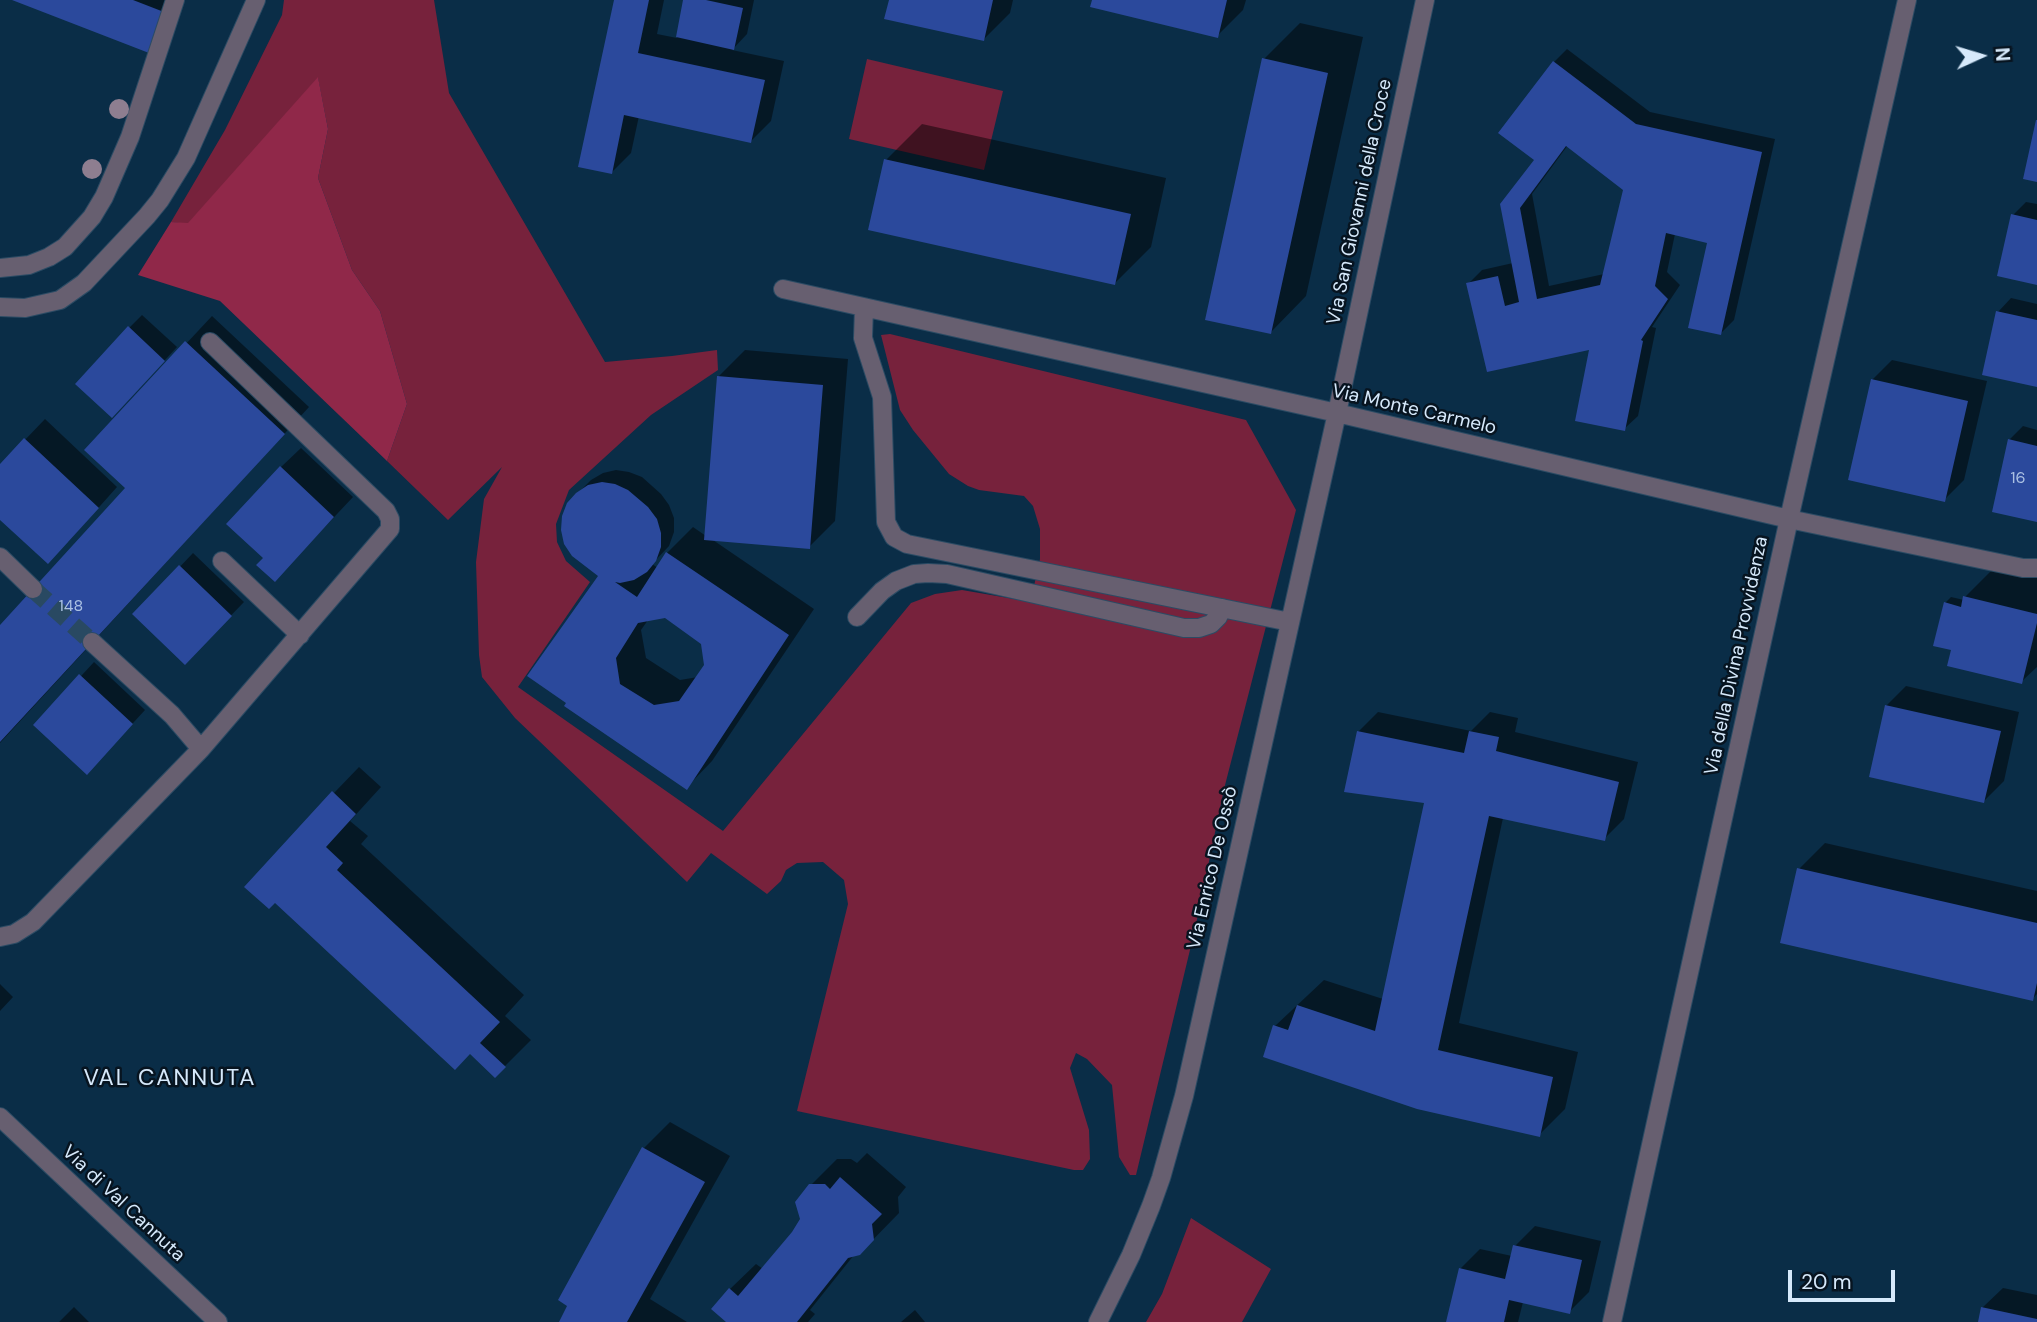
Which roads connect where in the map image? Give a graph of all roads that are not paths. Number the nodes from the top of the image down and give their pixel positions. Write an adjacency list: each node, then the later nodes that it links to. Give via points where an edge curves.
1 (175, 0): 5 (street, via 130,137 92,217 50,257)
2 (256, 0): 7 (street, via 186,158 147,216 84,283 60,300 25,308)
3 (1425, 0): 10 (street, Via San Giovanni della Croce)
4 (1907, 0): 11 (street, Via della Divina Provvidenza)
5 (0, 268)
6 (783, 289): 8 (street, Via Monte Carmelo)
7 (0, 307)
8 (864, 307): 10 (street, Via Monte Carmelo); 16 (street, via 863,338 882,397 887,522 894,537 907,544)
9 (210, 342): 19 (street, via 390,519 390,529)
10 (1337, 413): 11 (street, Via Monte Carmelo); 18 (street, Via Enrico De Ossò)
11 (1788, 519): 14 (street, Via Monte Carmelo); 26 (street, Via della Divina Provvidenza)
12 (0, 557): 15 (street)
13 (222, 561): 19 (street)
14 (2037, 568)
15 (33, 589)
16 (1222, 608): 17 (street, via 1211,624 1184,628 947,574 914,573 883,591); 18 (street)
17 (857, 617)
18 (1290, 622): 25 (street, Via Enrico De Ossò, via 1174,1133 1141,1231)
19 (300, 635): 21 (street)
20 (92, 642): 21 (street, via 172,715)
21 (201, 750): 22 (street, via 33,922)
22 (0, 937)
23 (0, 1117): 24 (street, Via di Val Cannuta)
24 (218, 1322)
25 (1098, 1322)
26 (1612, 1322)

